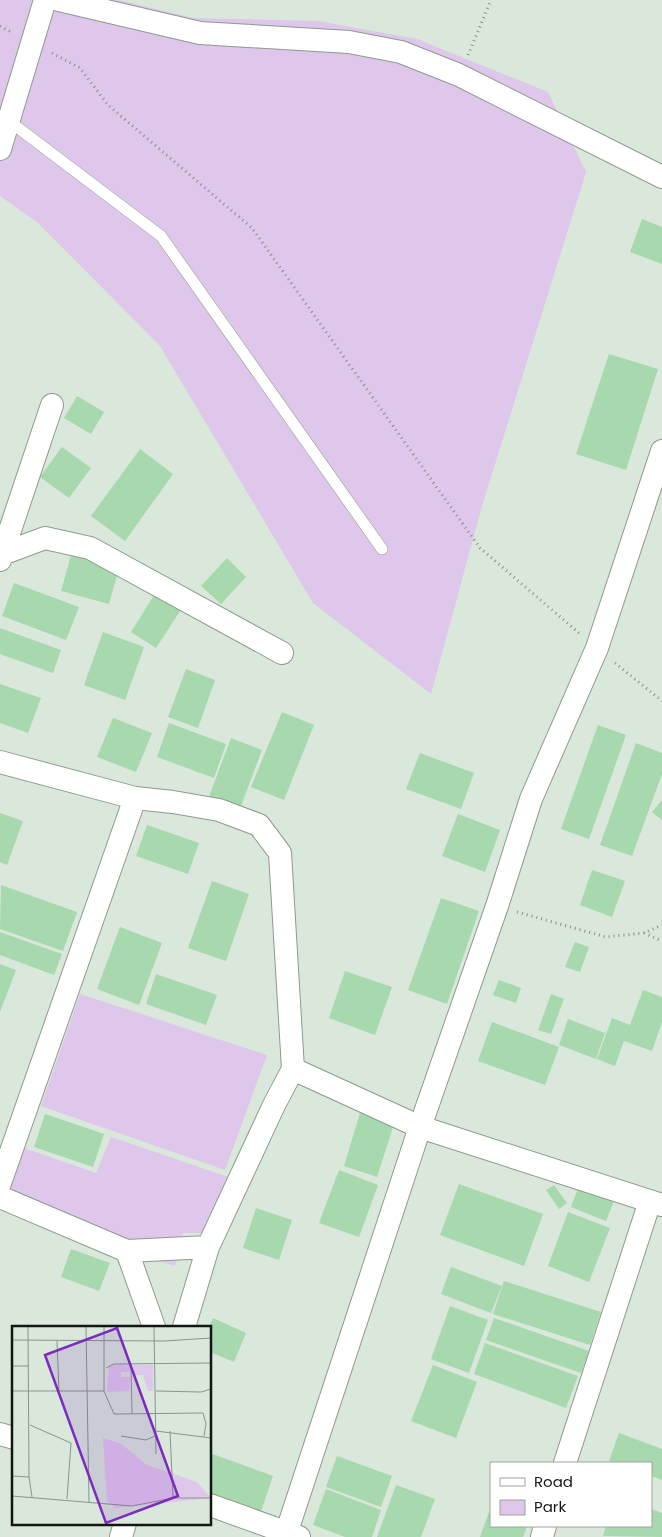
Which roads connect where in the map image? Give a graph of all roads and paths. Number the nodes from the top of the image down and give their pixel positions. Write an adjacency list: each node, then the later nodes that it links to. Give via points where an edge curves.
1 (45, 0): 5 (street)
2 (59, 0): 6 (street, via 200,33 349,42 401,52)
3 (491, 0): 6 (path)
4 (0, 26): 5 (path)
5 (32, 42): 7 (street); 14 (path, via 80,68 108,105 252,228 480,548)
6 (460, 75): 9 (street)
7 (9, 120): 8 (street); 12 (lane, via 161,236)
8 (0, 149)
9 (662, 177)
10 (52, 405): 13 (street)
11 (662, 451): 14 (street)
12 (382, 549)
13 (1, 557): 15 (street, via 45,538 90,548)
14 (597, 648): 16 (path); 19 (street, via 531,799)
15 (282, 653)
16 (662, 701)
17 (0, 762): 18 (street)
18 (135, 798): 23 (street, via 219,810 259,825 280,853); 25 (street)
19 (497, 906): 21 (path, via 606,937); 24 (street)
20 (662, 926): 21 (path)
21 (644, 933): 22 (path)
22 (662, 940)
23 (293, 1069): 24 (street); 28 (street)
24 (420, 1127): 27 (street); 35 (street)
25 (0, 1183)
26 (0, 1197): 29 (street)
27 (656, 1203): 32 (street)
28 (208, 1247): 29 (street); 31 (street)
29 (127, 1251): 30 (street)
30 (154, 1326)
31 (184, 1326)
32 (565, 1462)
33 (211, 1505): 35 (street)
34 (125, 1524): 36 (street)
35 (290, 1536)
36 (121, 1537)

